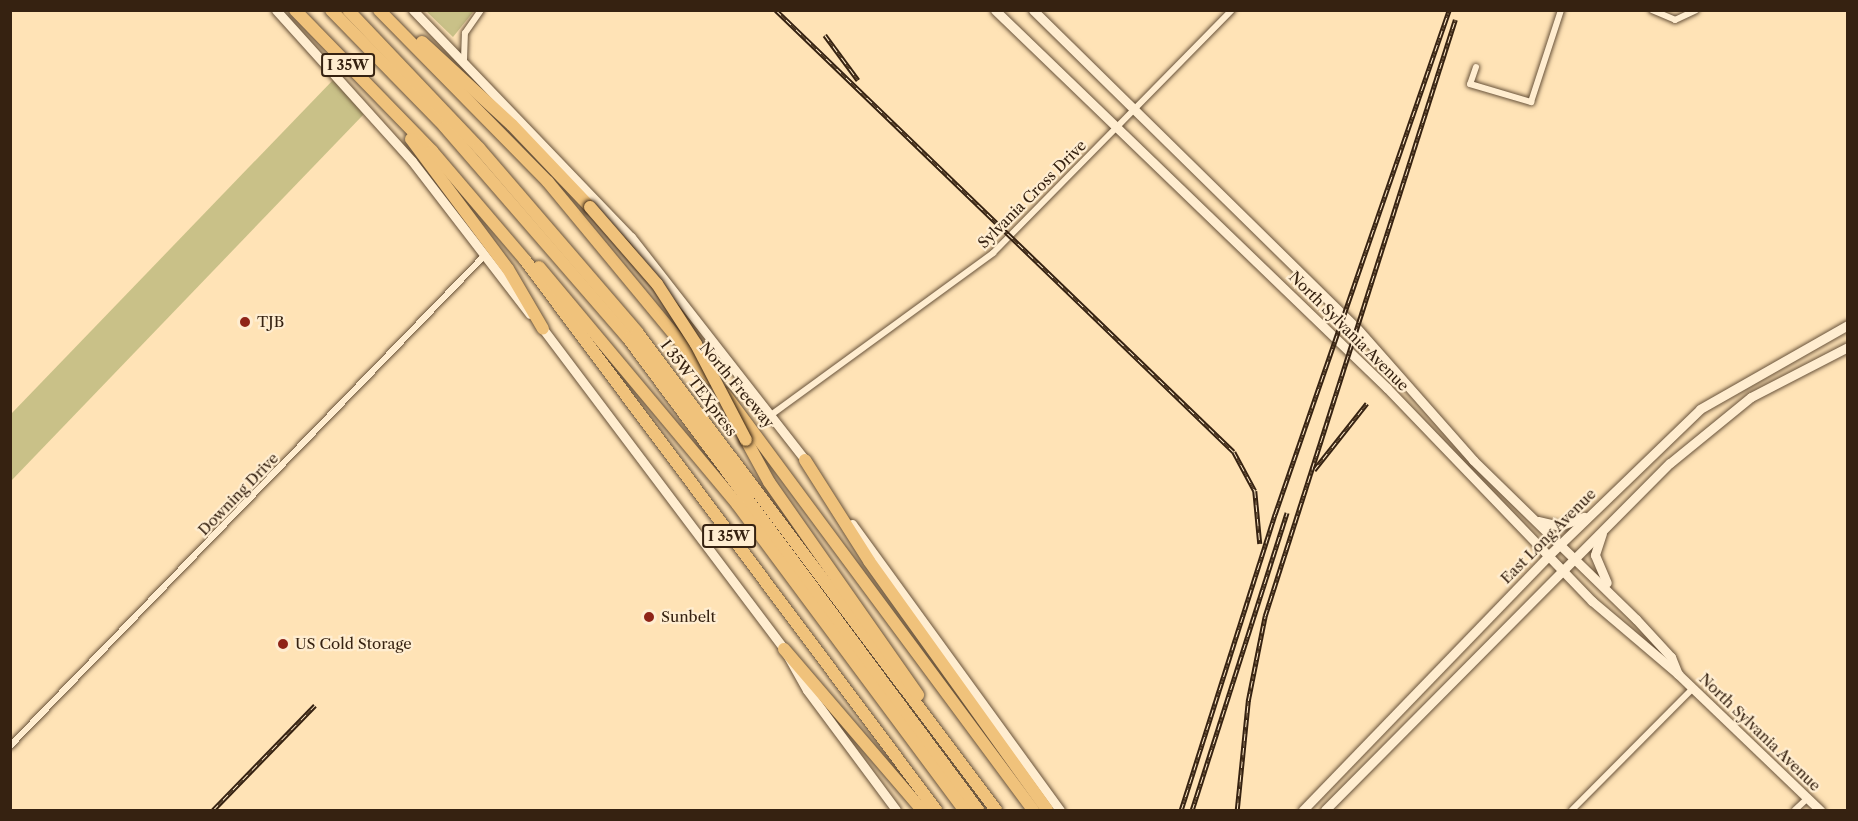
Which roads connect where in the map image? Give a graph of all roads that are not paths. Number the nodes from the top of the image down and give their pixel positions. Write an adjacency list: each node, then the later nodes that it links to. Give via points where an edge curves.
1 (276, 10): 20 (main road, via 412,161)
2 (295, 10): 18 (highway, I 35W)
3 (331, 10): 51 (highway, I 35W TEXpress, via 452,135 628,338)
4 (348, 10): 52 (highway, I 35W TEXpress, via 479,148 637,332)
5 (379, 10): 53 (highway, North Freeway, via 548,182 743,414)
6 (390, 10): 52 (highway, bridge, via 512,125 657,284 793,515)
7 (413, 10): 15 (main road, North Freeway)
8 (481, 10): 15 (street, via 465,33)
9 (995, 10): 19 (main road, North Sylvania Avenue)
10 (1033, 10): 17 (main road, North Sylvania Avenue)
11 (1232, 10): 17 (street, Sylvania Cross Drive)
12 (1561, 10): 16 (street, via 1531,102 1470,84)
13 (1652, 10): 14 (street, via 1675,20)
14 (1696, 10)
15 (464, 60): 28 (main road, North Freeway, via 631,237)
16 (1476, 67)
17 (1133, 109): 19 (street, Sylvania Cross Drive); 27 (main road, North Sylvania Avenue, via 1355,326)
18 (401, 119): 21 (highway, I 35W); 23 (highway)
19 (1114, 128): 28 (street, Sylvania Cross Drive, via 993,253); 29 (main road, North Sylvania Avenue)
20 (483, 257): 23 (main road); 45 (street, Downing Drive)
21 (525, 260): 49 (highway, I 35W); 50 (highway, via 539,267 737,504)
22 (1848, 325): 25 (main road, East Long Avenue)
23 (543, 329): 40 (main road)
24 (1848, 347): 26 (main road)
25 (1759, 371): 26 (main road); 31 (main road, East Long Avenue, via 1700,409)
26 (1767, 388): 33 (main road, via 1670,463)
27 (1427, 405): 29 (main road); 32 (main road, North Sylvania Avenue)
28 (771, 416): 30 (main road, North Freeway)
29 (1415, 420): 35 (main road, North Sylvania Avenue)
30 (805, 460): 54 (highway, via 868,561); 55 (main road, North Freeway)
31 (1589, 515): 32 (main road, via 1559,526); 34 (main road, East Long Avenue)
32 (1534, 519): 34 (main road, North Sylvania Avenue)
33 (1612, 519): 36 (main road); 38 (main road, via 1596,545 1596,565)
34 (1560, 544): 35 (main road, East Long Avenue); 36 (main road, North Sylvania Avenue)
35 (1548, 556): 37 (main road, North Sylvania Avenue); 43 (main road, East Long Avenue)
36 (1574, 557): 37 (main road); 38 (main road, North Sylvania Avenue)
37 (1560, 570): 39 (main road, North Sylvania Avenue); 44 (main road)
38 (1634, 616): 39 (main road); 41 (main road, North Sylvania Avenue, via 1671,657)
39 (1625, 631): 41 (main road, North Sylvania Avenue)
40 (784, 649): 47 (main road, via 807,690); 48 (highway)
41 (1678, 674): 42 (main road, North Sylvania Avenue)
42 (1693, 688): 46 (main road, North Sylvania Avenue); 58 (street)
43 (1402, 707): 44 (main road); 56 (main road, East Long Avenue)
44 (1414, 720): 57 (main road)
45 (10, 746)
46 (1808, 798): 59 (street); 60 (main road, North Sylvania Avenue)
47 (896, 810)
48 (922, 810)
49 (936, 810)
50 (964, 810)
51 (978, 810)
52 (996, 810)
53 (1033, 810)
54 (1047, 810)
55 (1060, 810)
56 (1303, 810)
57 (1325, 810)
58 (1572, 810)
59 (1795, 810)
60 (1820, 810)

